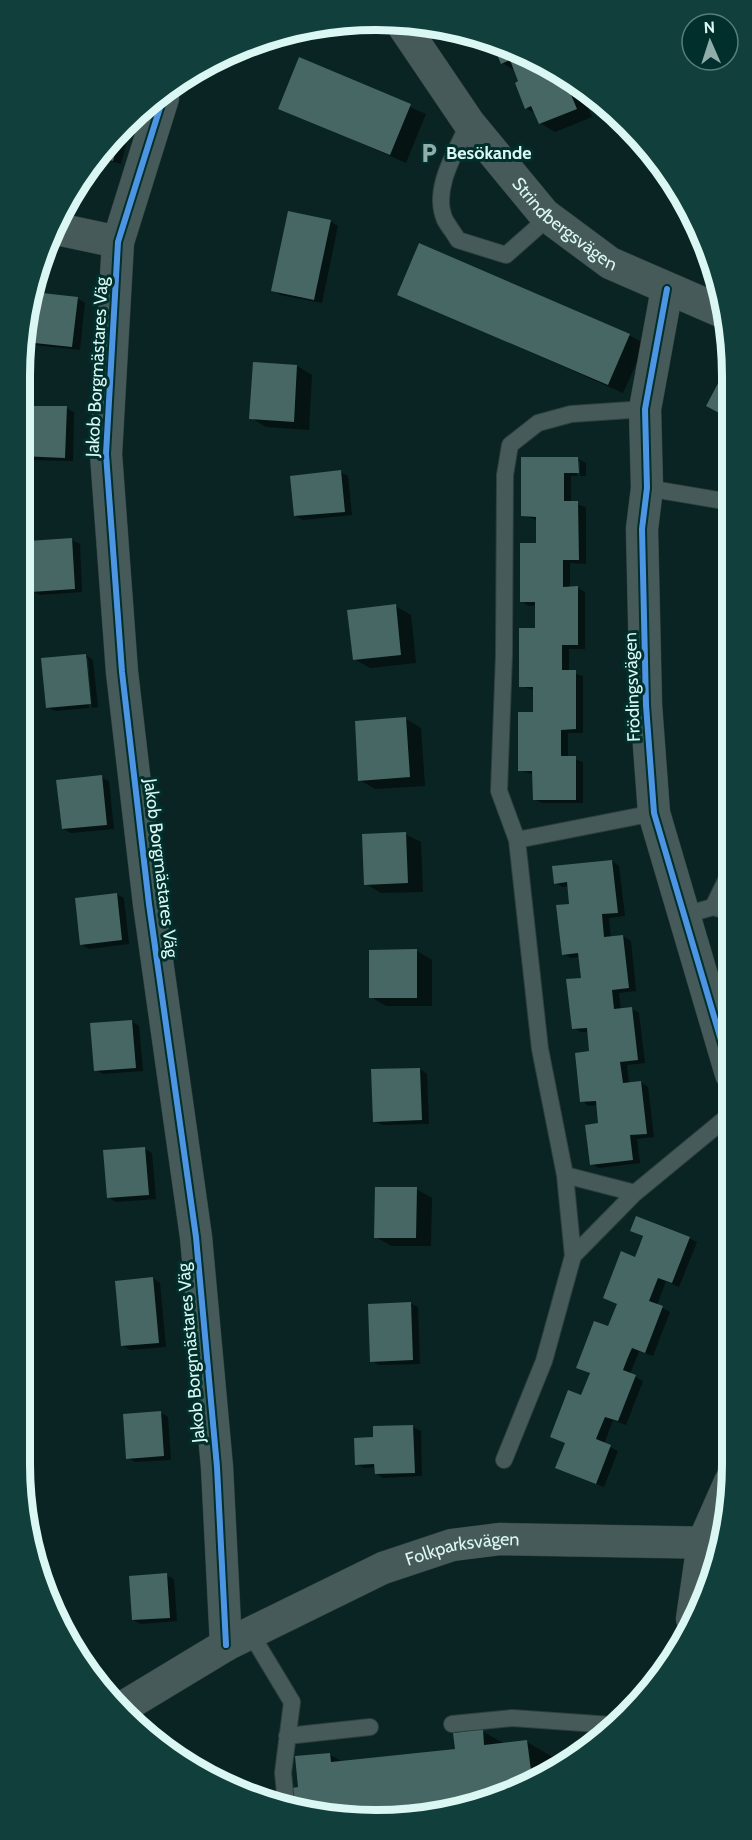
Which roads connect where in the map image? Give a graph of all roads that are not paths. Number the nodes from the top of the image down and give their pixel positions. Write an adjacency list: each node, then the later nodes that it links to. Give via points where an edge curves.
1 (407, 32): 3 (street, Strindbergsvägen)
2 (162, 103): 6 (street, Jakob Borgmästares Väg)
3 (469, 123): 4 (street, Strindbergsvägen); 4 (lane, via 444,179 442,197 444,218 458,240 506,255)
4 (549, 217): 7 (street, Strindbergsvägen, via 610,263)
5 (63, 230): 6 (street)
6 (118, 242): 26 (street, Jakob Borgmästares Väg, via 106,454 121,660 149,904 195,1237 217,1467)
7 (667, 289): 8 (street, Strindbergsvägen); 9 (street, Frödingsvägen)
8 (715, 309)
9 (645, 409): 10 (street, Frödingsvägen); 13 (lane, via 571,414 538,423 510,445 505,475 499,790)
10 (647, 488): 11 (lane); 12 (street, Frödingsvägen, via 642,529 646,705)
11 (722, 501)
12 (654, 813): 13 (lane); 15 (street, Frödingsvägen)
13 (517, 840): 19 (lane, via 540,1049)
14 (722, 882): 15 (lane)
15 (699, 911): 16 (lane); 17 (street, Frödingsvägen)
16 (722, 912)
17 (722, 1028)
18 (722, 1121): 20 (lane)
19 (565, 1176): 20 (lane); 21 (lane)
20 (635, 1193): 21 (lane)
21 (573, 1256): 22 (lane, via 544,1360)
22 (504, 1460)
23 (716, 1528): 24 (street)
24 (711, 1543): 25 (street); 26 (street, Folkparksvägen, via 500,1539 452,1545 383,1568)
25 (701, 1582)
26 (239, 1639): 27 (street); 31 (lane, via 292,1702)
27 (127, 1705)
28 (452, 1724): 29 (lane, via 512,1718)
29 (604, 1724)
30 (370, 1727): 31 (lane)
31 (287, 1736): 32 (lane, via 283,1773)
32 (285, 1798)

